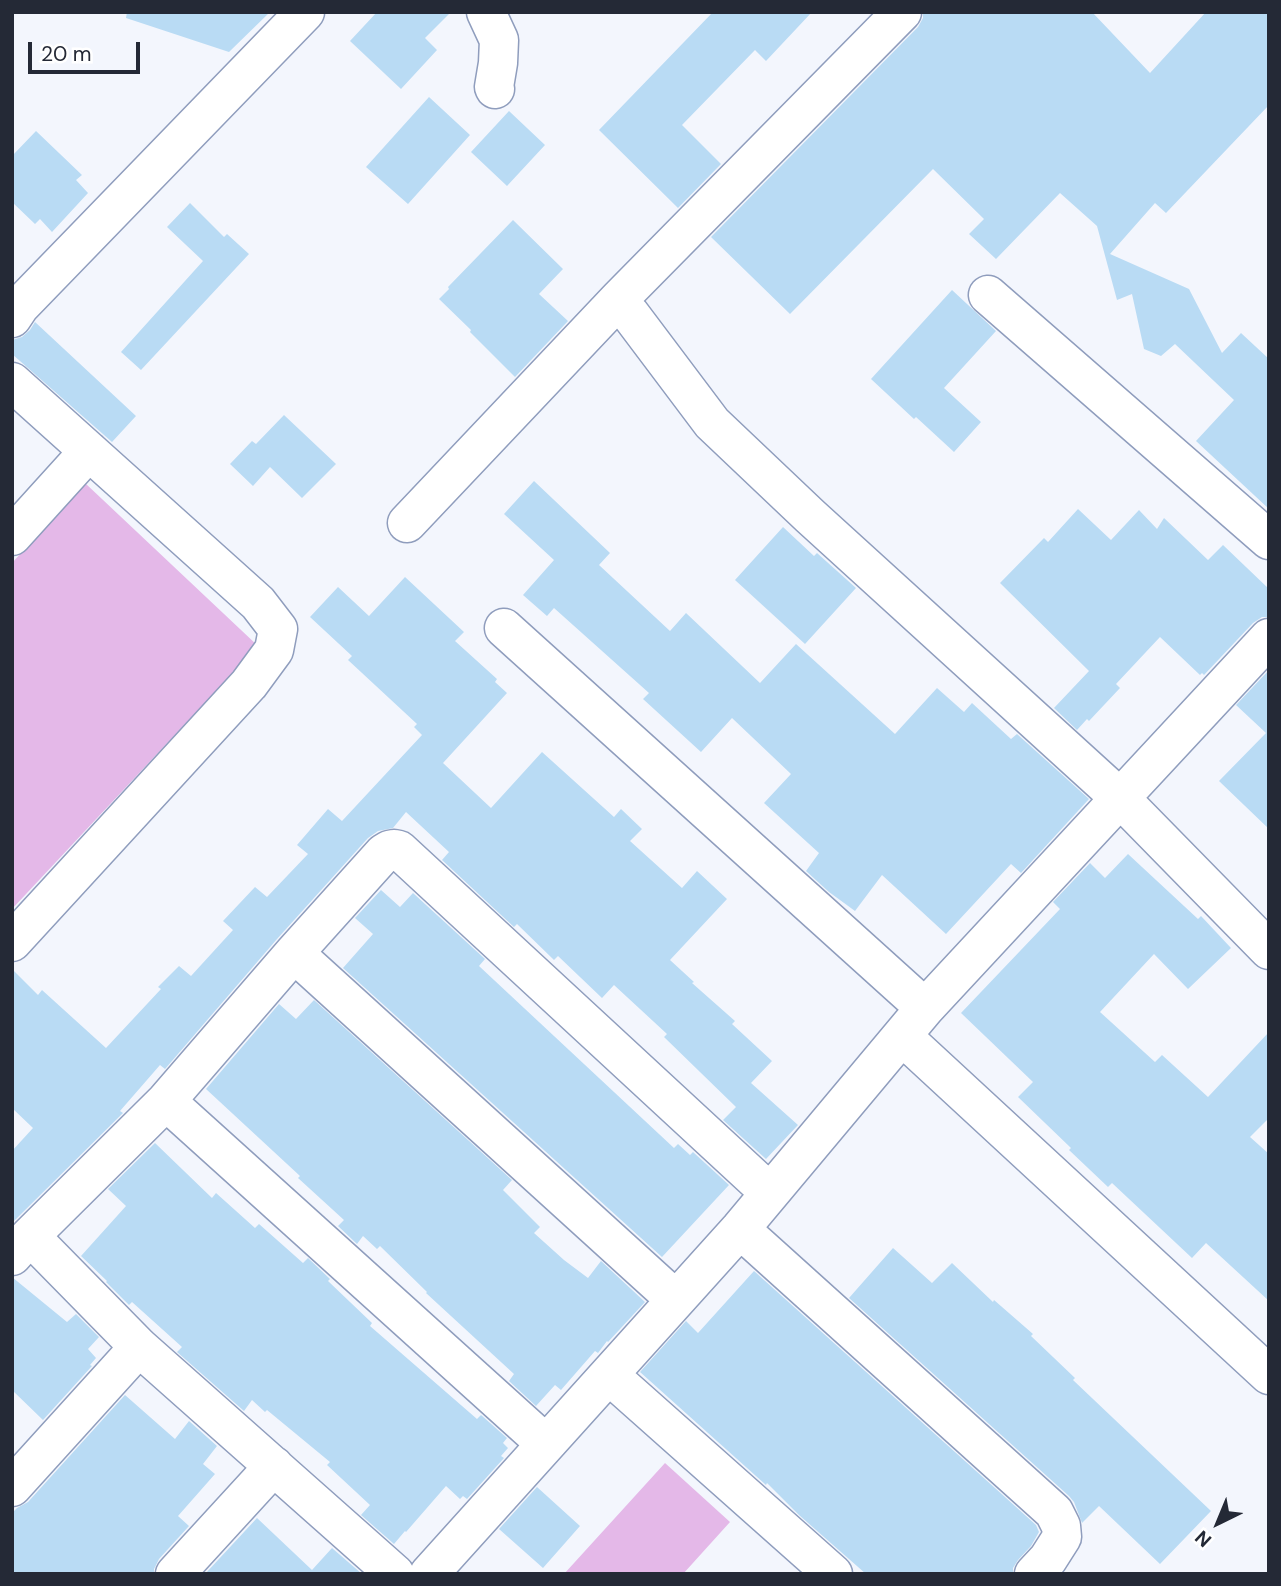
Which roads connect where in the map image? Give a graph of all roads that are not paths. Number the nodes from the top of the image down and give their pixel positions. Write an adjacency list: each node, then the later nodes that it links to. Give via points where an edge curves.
1 (305, 12): 7 (street)
2 (486, 12): 4 (street, via 499,40)
3 (902, 12): 10 (street, via 619,299)
4 (495, 89)
5 (988, 295): 12 (street)
6 (630, 314): 15 (street, via 712,423)
7 (12, 318)
8 (12, 382): 9 (street)
9 (89, 451): 11 (street); 16 (street, via 258,603 278,629 274,650 249,684)
10 (407, 523)
11 (12, 536)
12 (1269, 540)
13 (505, 628): 19 (street)
14 (1269, 638): 15 (street)
15 (1121, 799): 17 (street); 19 (street)
16 (12, 942)
17 (1269, 950)
18 (293, 953): 20 (street); 21 (street, via 384,853 399,850); 24 (street)
19 (914, 1022): 21 (street); 27 (street)
20 (166, 1101): 23 (street); 28 (street)
21 (771, 1193): 22 (street)
22 (740, 1229): 24 (street); 35 (street, via 1054,1512 1062,1537)
23 (21, 1246): 25 (street)
24 (676, 1300): 26 (street)
25 (139, 1347): 29 (street); 30 (street)
26 (609, 1375): 28 (street); 34 (street)
27 (1269, 1375)
28 (546, 1444): 33 (street)
29 (274, 1466): 31 (street); 32 (street)
30 (12, 1487)
31 (175, 1574)
32 (396, 1574)
33 (429, 1574)
34 (833, 1574)
35 (1034, 1574)

